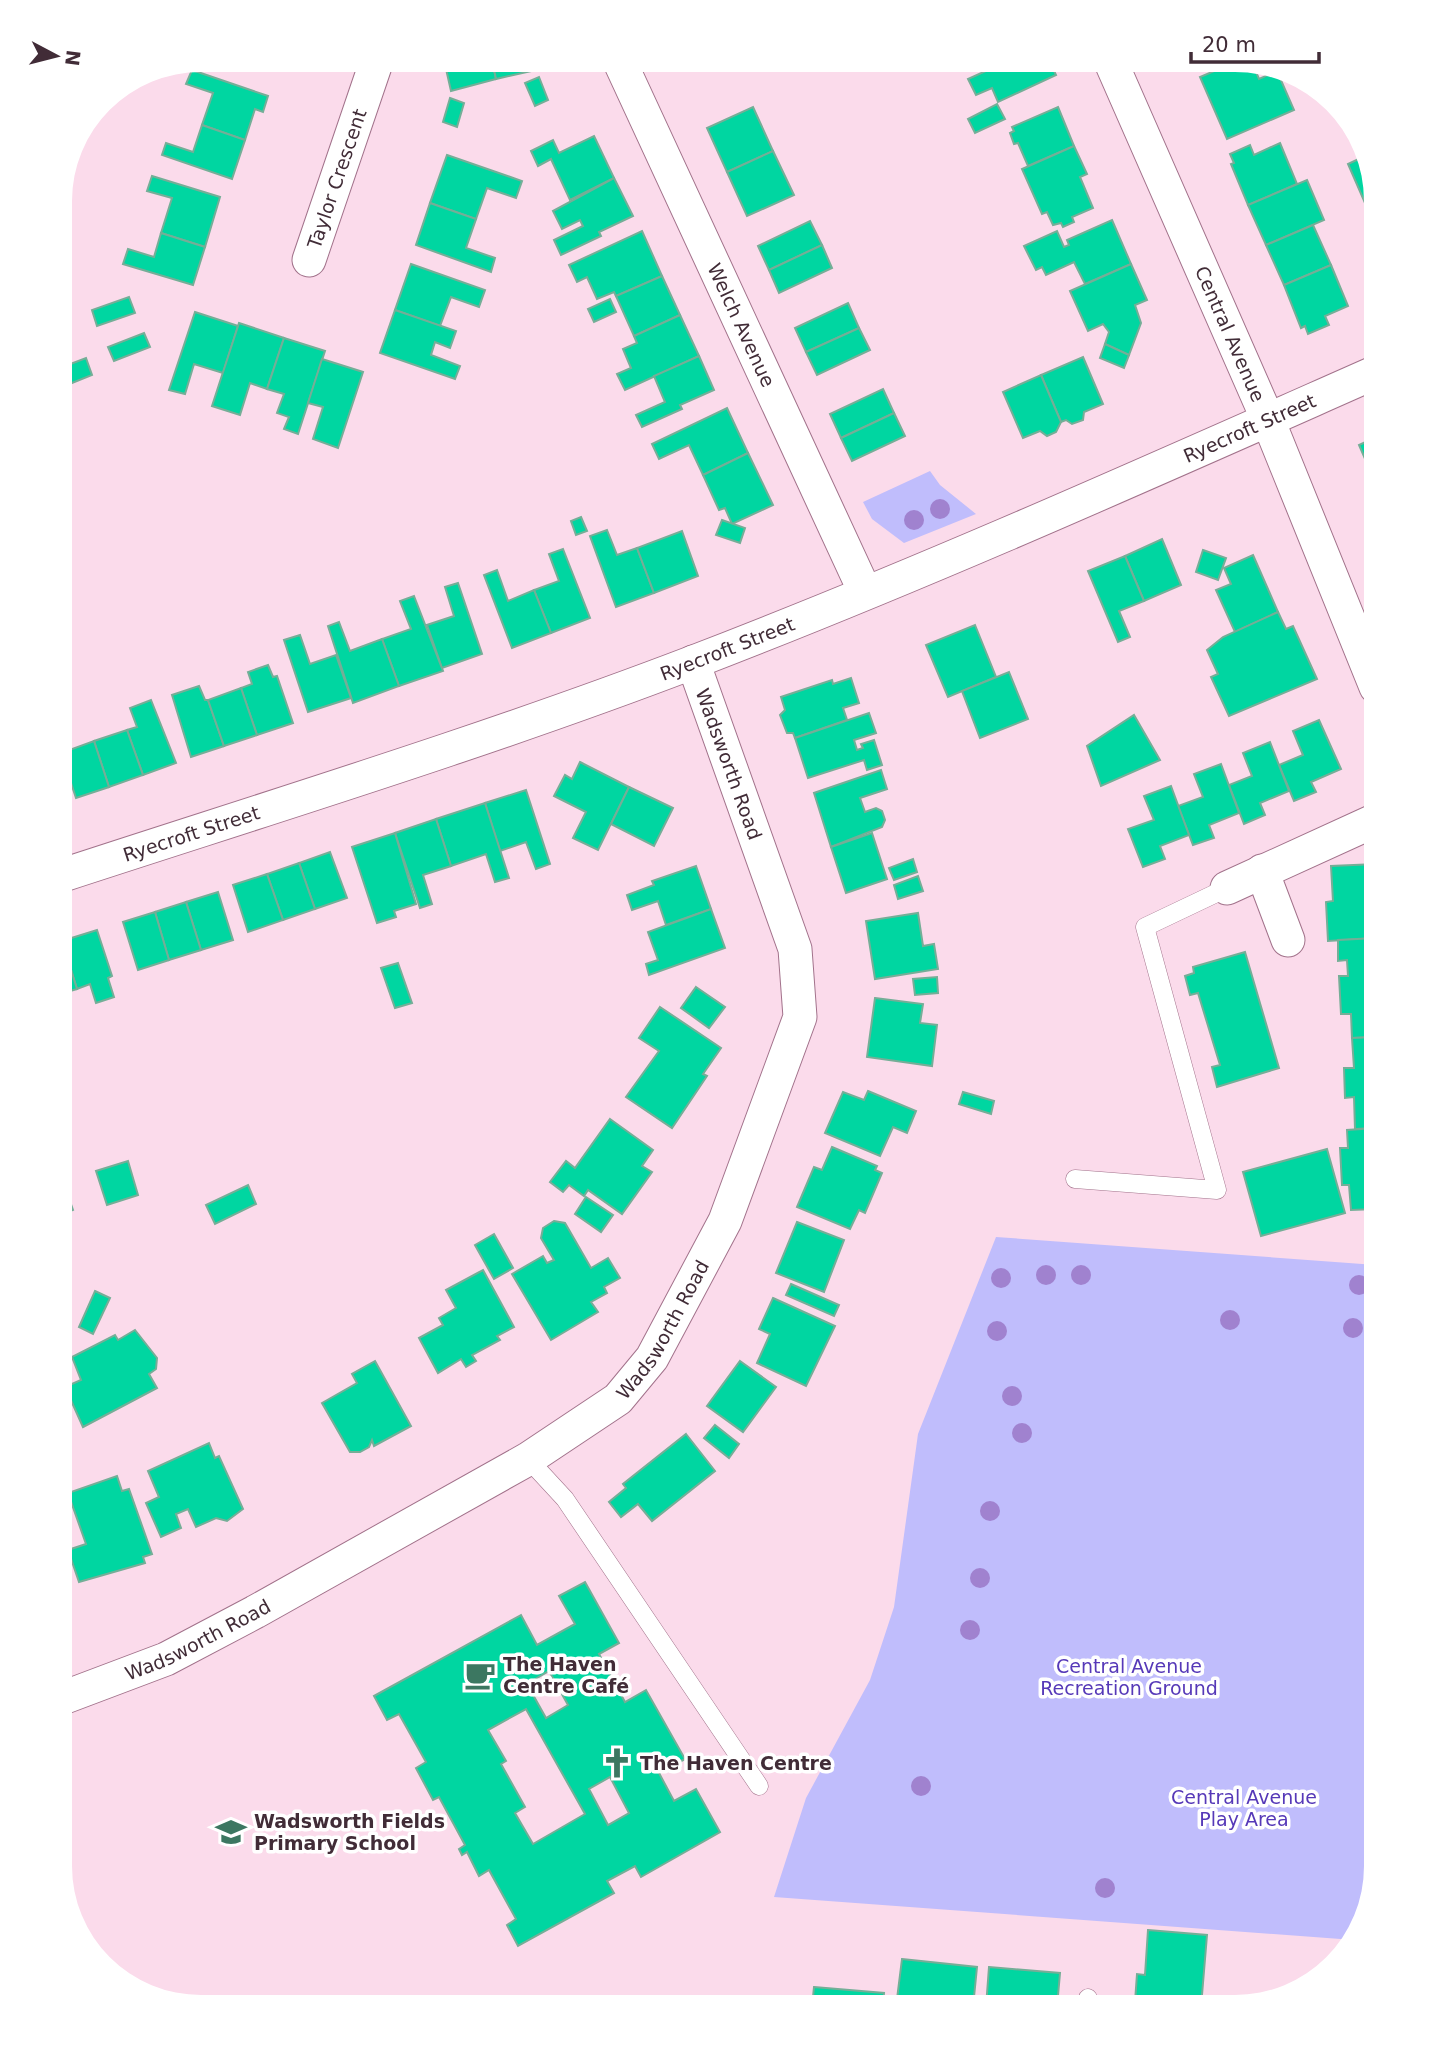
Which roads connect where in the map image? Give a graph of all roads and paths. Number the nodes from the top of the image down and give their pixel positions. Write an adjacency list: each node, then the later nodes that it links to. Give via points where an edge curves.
1 (373, 72): 4 (street, Taylor Crescent)
2 (625, 72): 7 (street, Welch Avenue)
3 (1115, 72): 6 (street, Central Avenue)
4 (309, 260)
5 (1364, 378): 6 (street, Ryecroft Street)
6 (1268, 420): 7 (street, Ryecroft Street); 8 (street, Central Avenue)
7 (866, 592): 9 (street, Ryecroft Street)
8 (1364, 655)
9 (693, 662): 12 (street, Ryecroft Street, via 571,707); 16 (street, Wadsworth Road, via 795,949 800,1017 725,1221 652,1358 618,1398)
10 (1364, 826): 11 (street)
11 (1262, 871): 13 (street); 14 (street)
12 (72, 872)
13 (1227, 888): 15 (lane, via 1145,927 1217,1190)
14 (1288, 940)
15 (1075, 1179)
16 (528, 1459): 17 (street, Wadsworth Road, via 166,1659); 18 (lane, via 565,1499)
17 (72, 1694)
18 (759, 1786)

